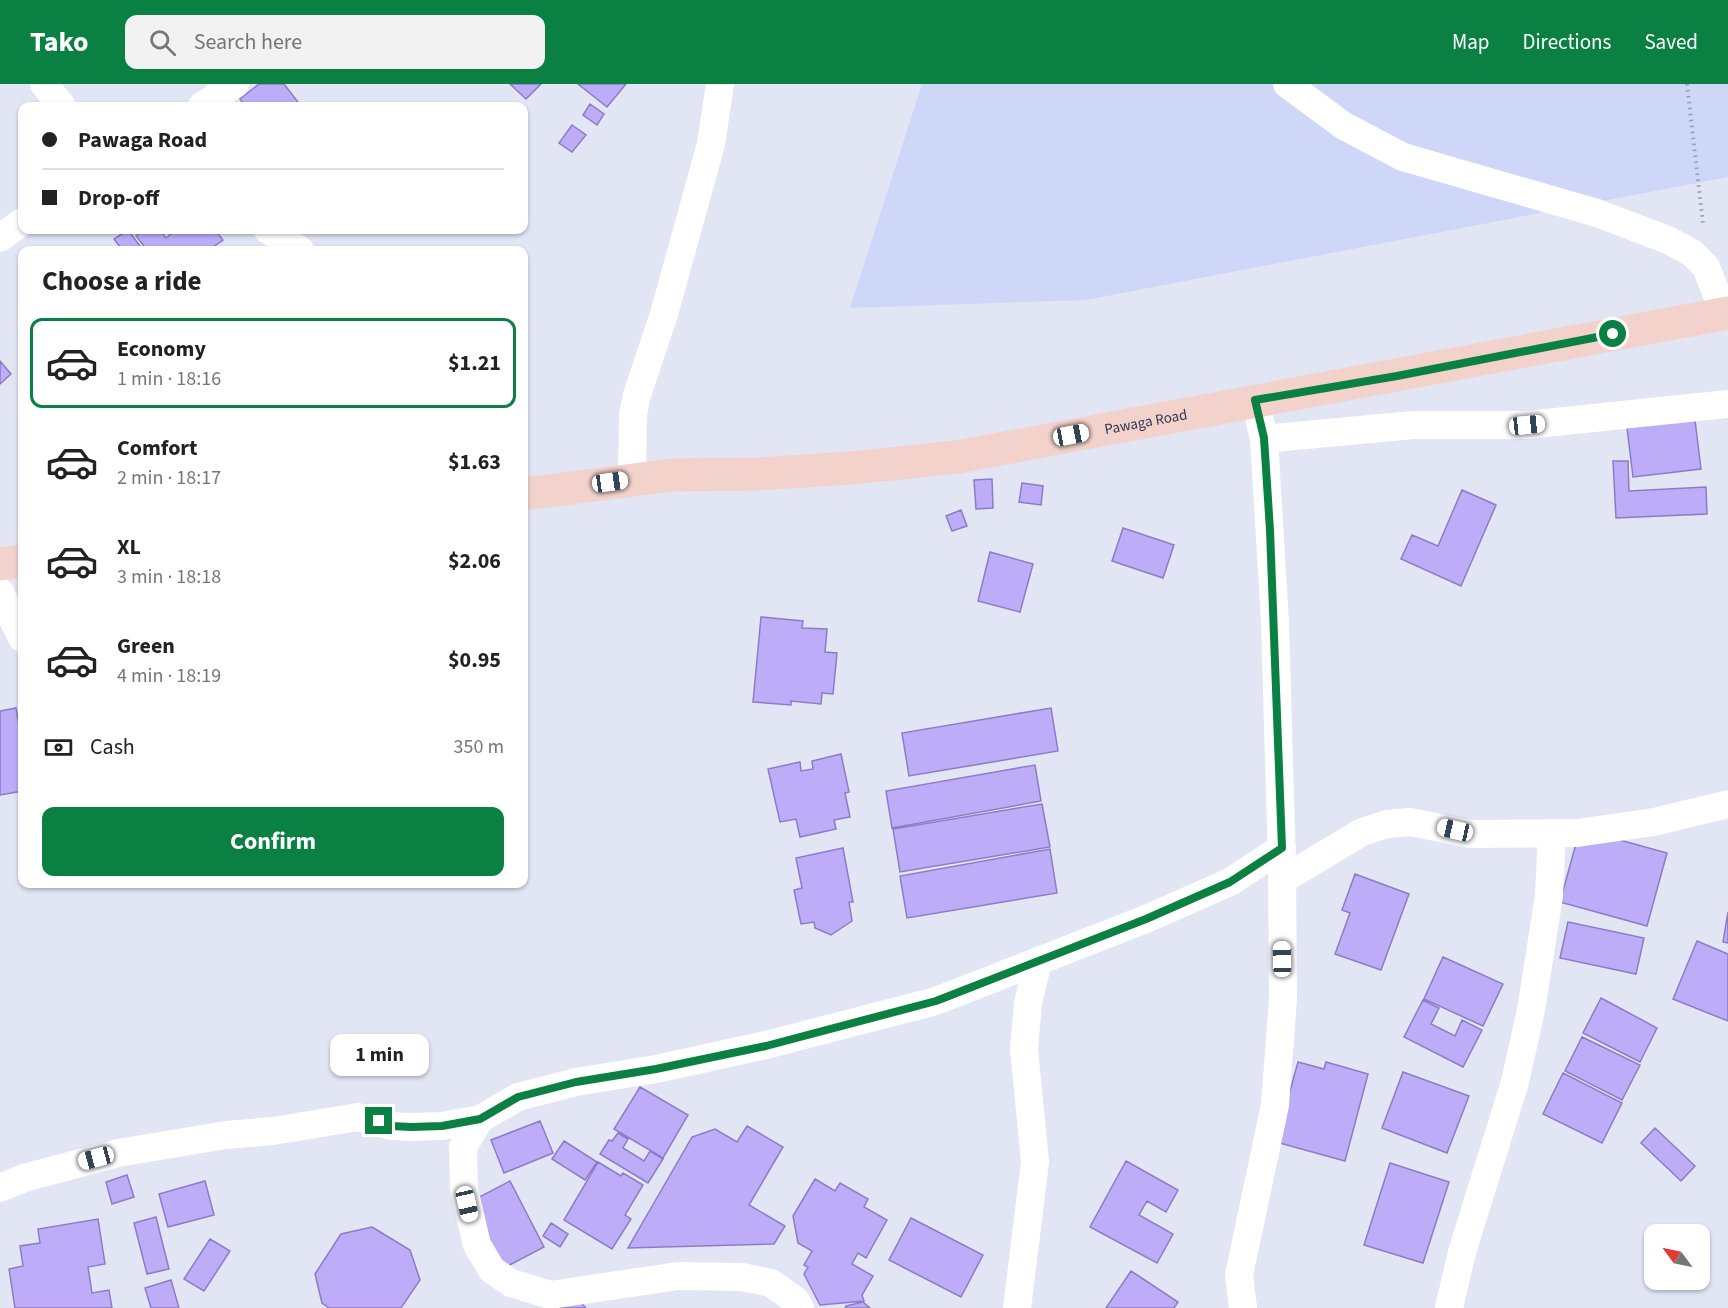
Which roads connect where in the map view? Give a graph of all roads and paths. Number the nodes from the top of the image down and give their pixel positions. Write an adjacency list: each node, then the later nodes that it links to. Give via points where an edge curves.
1 (44, 84): 6 (street)
2 (235, 84): 7 (street)
3 (720, 84): 17 (street, via 711,144 637,395)
4 (1287, 84): 12 (street, via 1344,126 1404,157 1645,229 1692,253)
5 (1687, 84): 12 (path)
6 (59, 102)
7 (208, 102)
8 (18, 225): 10 (street)
9 (274, 234): 11 (street)
10 (0, 238)
11 (294, 246)
12 (1706, 267): 13 (street)
13 (1726, 313): 14 (main road, Pawaga Road)
14 (1255, 400): 16 (street); 17 (main road, Pawaga Road, via 957,456 851,468)
15 (1728, 404): 16 (street, via 1527,425 1413,425)
16 (1264, 438): 25 (street)
17 (632, 479): 18 (main road, Pawaga Road)
18 (528, 494)
19 (18, 562): 20 (main road)
20 (0, 564)
21 (0, 592): 22 (street)
22 (18, 630)
23 (1728, 804): 24 (street, via 1654,822)
24 (1552, 833): 26 (street, via 1472,834 1410,822 1387,824 1362,832); 33 (street, via 1549,896 1531,1010 1515,1082 1462,1252)
25 (1282, 848): 26 (street); 27 (street, via 1230,882)
26 (1282, 880): 32 (street, via 1283,1000 1275,1105 1239,1275)
27 (1038, 962): 28 (street, via 936,1001 766,1046 576,1082 518,1097); 31 (street, via 1028,1002 1024,1049 1035,1162)
28 (480, 1119): 29 (street, via 411,1127 358,1117 226,1135 118,1152); 30 (street, via 463,1147 464,1189 477,1245 492,1270 511,1283 550,1295 678,1276 742,1277 771,1283)
29 (0, 1188)
30 (800, 1308)
31 (1017, 1308)
32 (1243, 1308)
33 (1449, 1308)

